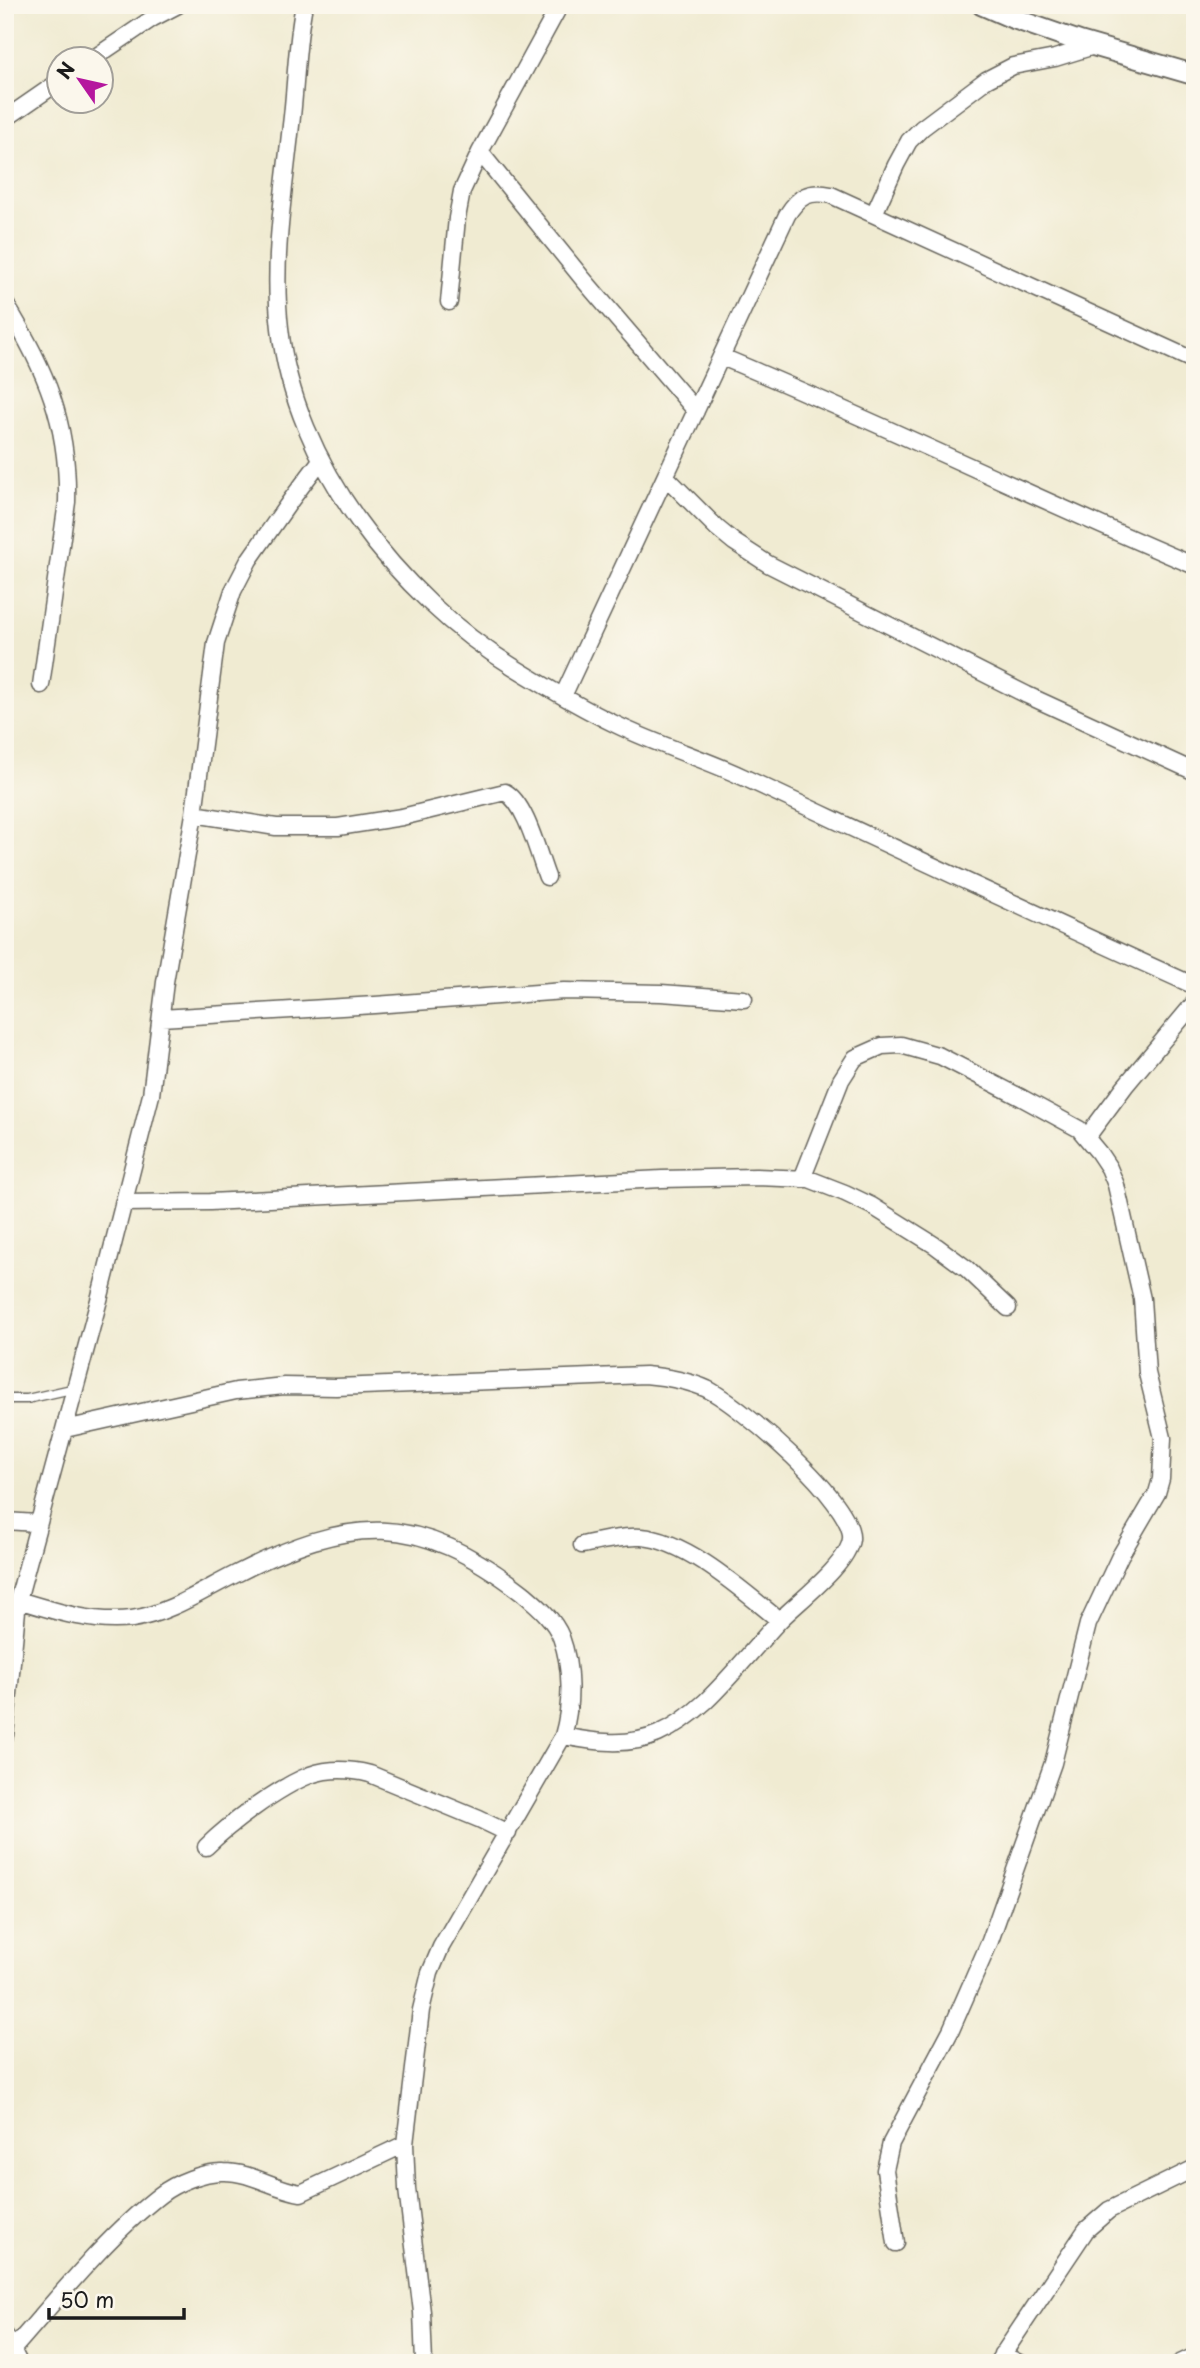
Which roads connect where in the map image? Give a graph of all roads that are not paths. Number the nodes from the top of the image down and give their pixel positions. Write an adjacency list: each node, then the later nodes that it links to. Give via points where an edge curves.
1 (178, 5): 5 (street)
2 (560, 5): 10 (street)
3 (982, 5): 6 (street)
4 (299, 7): 17 (street, via 277,289 285,363 296,405)
5 (112, 46)
6 (1094, 46): 7 (street); 11 (street, via 1013,66 986,80 922,128 896,164)
7 (1195, 75)
8 (46, 91): 9 (street)
9 (5, 119)
10 (480, 152): 12 (street, via 462,191); 16 (street)
11 (874, 214): 14 (street, via 831,195 801,197 787,215); 15 (street)
12 (449, 302)
13 (5, 303): 20 (street, via 42,366 57,408 68,475)
14 (722, 357): 16 (street); 19 (street)
15 (1195, 361)
16 (696, 411): 18 (street)
17 (321, 460): 21 (street, via 387,556 432,605 509,664); 23 (street, via 249,559 224,614 212,666)
18 (666, 477): 21 (street); 22 (street, via 716,528 768,564 1027,695)
19 (1195, 566)
20 (41, 685)
21 (563, 696): 25 (street, via 618,726 738,775)
22 (1195, 772)
23 (194, 814): 24 (street, via 276,827 338,827 505,792 522,811); 28 (street)
24 (547, 877)
25 (1195, 986)
26 (744, 999): 28 (street, via 539,992)
27 (1195, 1002): 29 (street)
28 (161, 1018): 31 (street, via 151,1095)
29 (1087, 1137): 30 (street, via 940,1056 901,1045 882,1046 855,1058 841,1080); 47 (street, via 1116,1185 1135,1262 1148,1380 1163,1438 1161,1479 1087,1623 1053,1763 990,1941 951,2030 891,2143 885,2170)
30 (802, 1179): 31 (street, via 597,1181); 32 (street, via 872,1206 936,1246)
31 (122, 1203): 33 (street)
32 (1008, 1308)
33 (76, 1388): 34 (lane); 35 (street)
34 (5, 1399)
35 (65, 1429): 37 (street); 40 (street, via 236,1391 284,1386 645,1375 678,1378 735,1406 774,1438 834,1501 850,1526 851,1539 841,1560)
36 (5, 1521): 37 (street)
37 (37, 1524): 39 (street)
38 (582, 1545): 40 (street, via 638,1536 673,1544)
39 (18, 1600): 41 (street); 42 (street, via 89,1618 135,1619 190,1598 289,1548 365,1531 419,1535 484,1566 550,1619 561,1636 569,1689)
40 (779, 1620): 42 (street, via 706,1701 657,1735 604,1742)
41 (5, 1735)
42 (563, 1736): 43 (street)
43 (508, 1833): 44 (street, via 370,1774 333,1770 310,1775 276,1794); 45 (street, via 430,1973 421,2010)
44 (206, 1847)
45 (405, 2144): 48 (street, via 301,2193 244,2173 221,2171 162,2193 106,2247); 51 (street)
46 (1195, 2168): 50 (street, via 1097,2219)
47 (896, 2243)
48 (11, 2353)
49 (1195, 2356): 53 (street)
50 (999, 2358): 52 (street)
51 (424, 2363)
52 (1019, 2363)
53 (1180, 2363)

